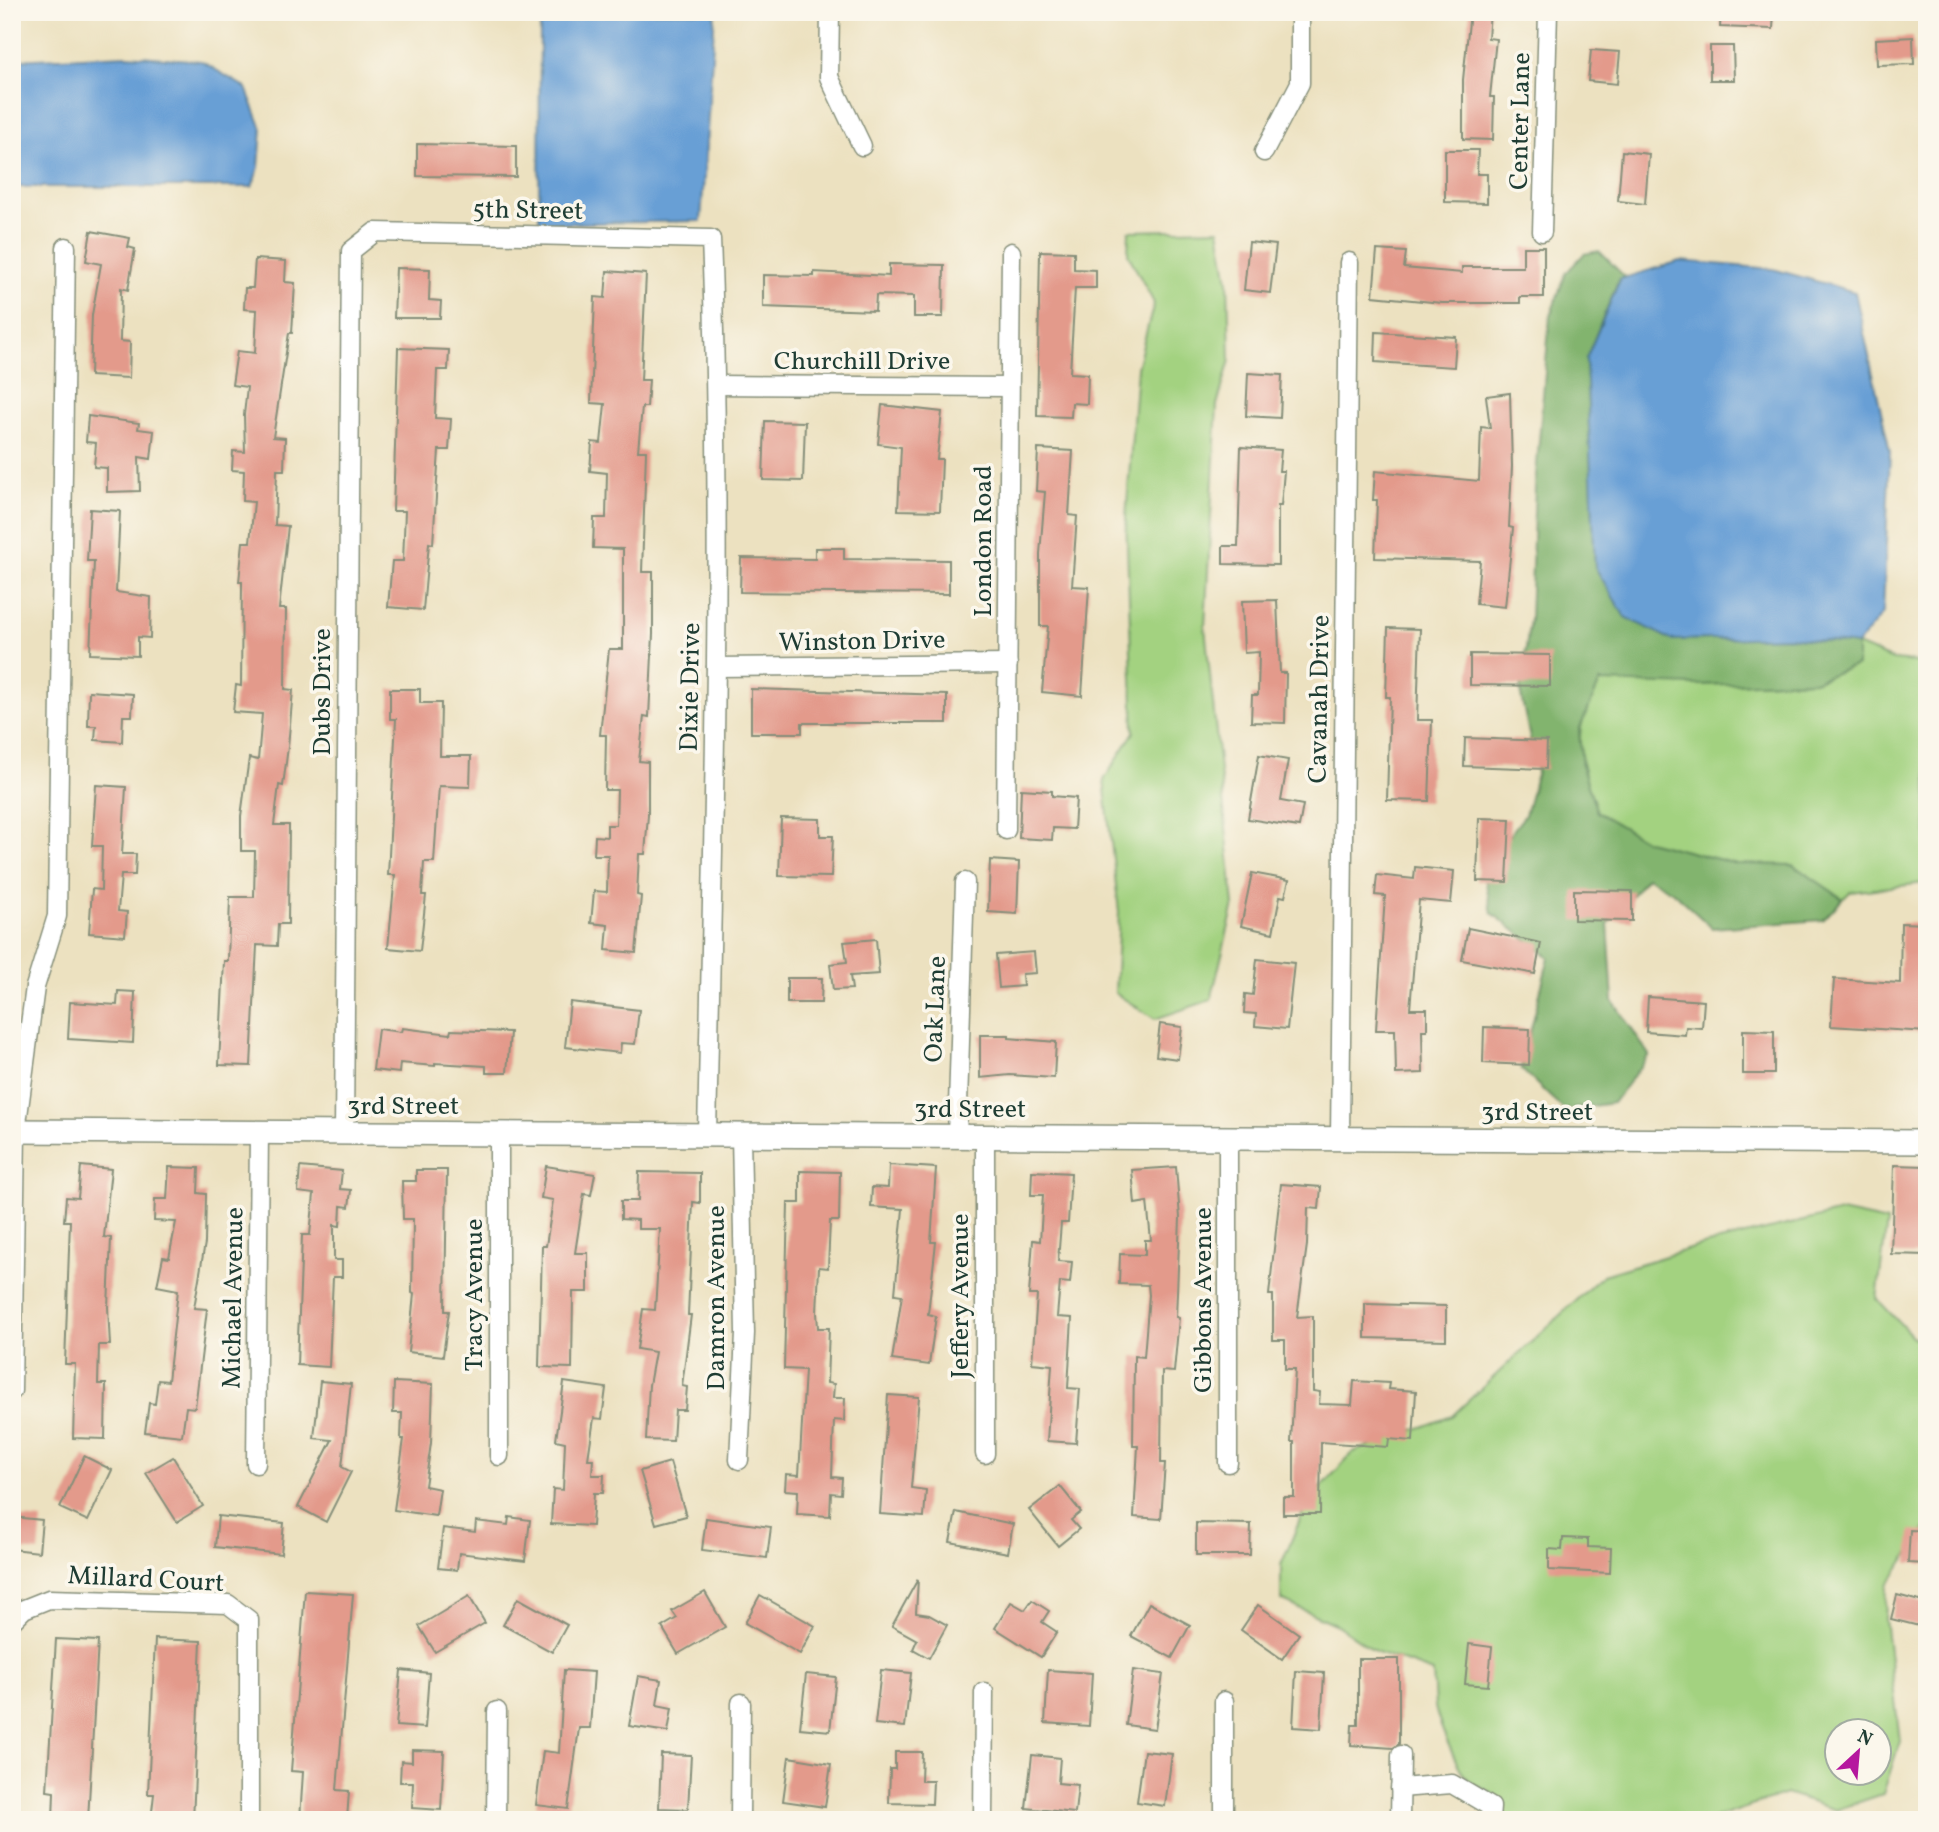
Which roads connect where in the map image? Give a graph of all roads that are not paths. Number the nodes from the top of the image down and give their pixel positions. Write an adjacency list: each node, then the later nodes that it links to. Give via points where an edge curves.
1 (830, 12): 4 (street, via 829,77)
2 (1300, 12): 5 (street, via 1300,83)
3 (1548, 12): 6 (street, Center Lane)
4 (862, 146)
5 (1264, 152)
6 (1542, 232)
7 (711, 239): 9 (street, 5th Street, via 375,232); 12 (street, Dixie Drive)
8 (66, 247): 18 (street, via 57,916 35,987)
9 (351, 251): 20 (street, Dubs Drive)
10 (1010, 253): 13 (street, London Road)
11 (1349, 262): 27 (street, Cavanah Drive)
12 (716, 385): 13 (street, Churchill Drive); 15 (street, Dixie Drive)
13 (1008, 387): 14 (street, London Road)
14 (1008, 664): 15 (street, Winston Drive); 16 (street, London Road)
15 (716, 667): 22 (street, Dixie Drive)
16 (1006, 830)
17 (965, 882): 24 (street, Oak Lane)
18 (14, 1131): 19 (street, 3rd Street); 29 (street)
19 (259, 1131): 20 (street, 3rd Street); 34 (street, Michael Avenue)
20 (344, 1133): 21 (street, 3rd Street)
21 (499, 1134): 22 (street, 3rd Street); 31 (street, Tracy Avenue)
22 (707, 1135): 23 (street, 3rd Street)
23 (741, 1135): 24 (street, 3rd Street); 32 (street, Damron Avenue, via 745,1333)
24 (957, 1137): 25 (street, 3rd Street)
25 (985, 1137): 26 (street, 3rd Street); 30 (street, Jeffery Avenue)
26 (1228, 1137): 27 (street, 3rd Street); 33 (street, Gibbons Avenue)
27 (1340, 1138): 28 (street, 3rd Street)
28 (1927, 1142)
29 (12, 1391)
30 (985, 1454)
31 (499, 1456)
32 (738, 1460)
33 (1228, 1463)
34 (256, 1464)
35 (12, 1621): 42 (street, Millard Court, via 24,1609 49,1600 228,1604 249,1620)
36 (984, 1692): 45 (street)
37 (1224, 1701): 46 (street)
38 (741, 1703): 44 (street)
39 (497, 1711): 43 (street)
40 (1401, 1755): 41 (street)
41 (1400, 1788): 47 (street); 48 (street, via 1452,1784 1491,1807)
42 (248, 1820)
43 (496, 1820)
44 (740, 1820)
45 (983, 1820)
46 (1224, 1820)
47 (1400, 1820)
48 (1490, 1820)

